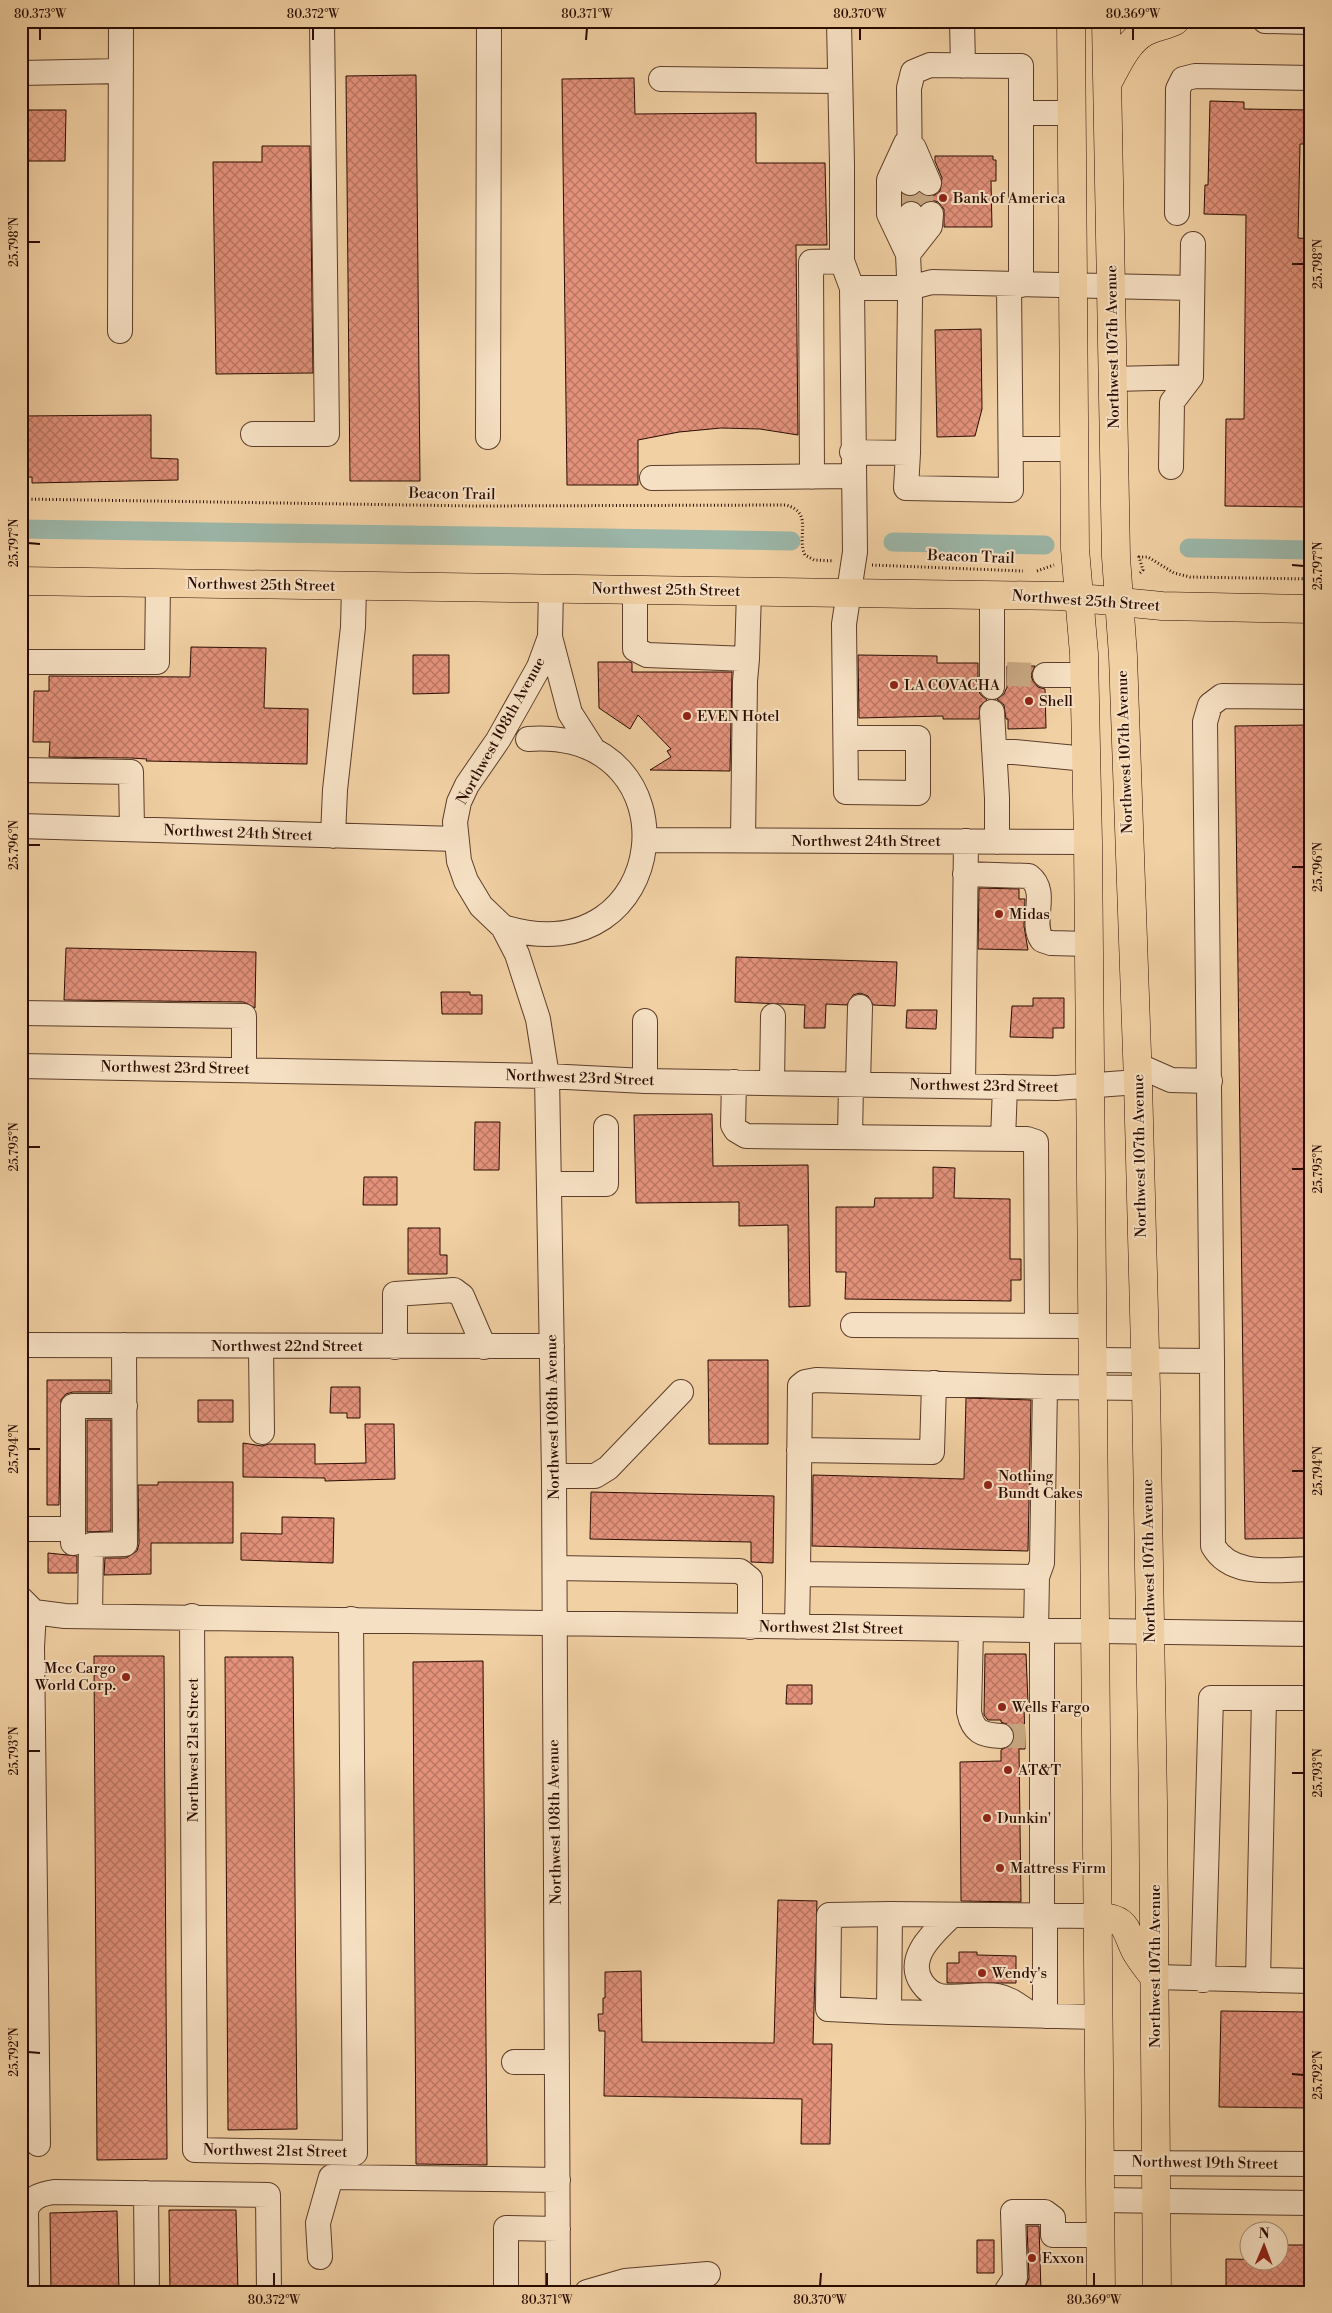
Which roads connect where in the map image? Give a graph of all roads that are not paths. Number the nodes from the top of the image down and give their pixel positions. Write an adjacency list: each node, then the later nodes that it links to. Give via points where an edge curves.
1 (121, 21): 12 (street)
2 (322, 21): 36 (street, via 327,434)
3 (488, 21): 37 (street)
4 (839, 21): 16 (street)
5 (962, 21): 11 (street)
6 (1071, 21): 19 (main road)
7 (1106, 21): 17 (main road, Northwest 107th Avenue)
8 (1175, 21): 17 (main road, via 1136,38)
9 (1266, 21): 10 (street)
10 (1311, 22)
11 (963, 66): 18 (street, via 1021,66); 20 (street, via 930,65 913,72 909,88)
12 (121, 71): 13 (street); 33 (street)
13 (21, 73)
14 (1311, 78): 22 (street, via 1195,76 1183,79 1178,89)
15 (661, 79): 16 (street)
16 (839, 81): 26 (street)
17 (1108, 82): 28 (main road, Northwest 107th Avenue)
18 (1022, 113): 19 (street); 31 (street)
19 (1072, 113): 27 (main road)
20 (909, 137): 21 (street); 25 (street, via 889,180 889,214)
21 (916, 182)
22 (1177, 213)
23 (916, 214): 25 (street)
24 (1193, 244): 30 (street)
25 (908, 254): 32 (street)
26 (842, 261): 29 (street); 44 (street, via 811,262)
27 (1073, 286): 28 (street); 31 (street); 39 (main road)
28 (1112, 286): 30 (street); 35 (main road, Northwest 107th Avenue)
29 (852, 288): 32 (street); 40 (street)
30 (1192, 288): 34 (street)
31 (1013, 290): 32 (street, via 932,282); 38 (street)
32 (910, 294): 41 (street)
33 (120, 331)
34 (1190, 377): 35 (street); 42 (street, via 1172,402)
35 (1114, 379): 55 (main road, Northwest 107th Avenue)
36 (253, 434)
37 (488, 437)
38 (1012, 449): 39 (street); 41 (street, via 1012,490 906,488)
39 (1075, 449): 54 (main road, via 1076,549)
40 (852, 452): 41 (street); 43 (street)
41 (908, 453)
42 (1171, 467)
43 (853, 476): 44 (street); 52 (street, via 855,552)
44 (812, 477): 45 (street)
45 (652, 478)
46 (21, 581): 47 (main road, Northwest 25th Street)
47 (158, 583): 48 (main road, Northwest 25th Street); 59 (street, via 157,662)
48 (354, 586): 49 (main road, Northwest 25th Street); 73 (street, via 354,627 335,790)
49 (551, 588): 50 (main road, Northwest 25th Street); 57 (street, Northwest 108th Avenue)
50 (635, 590): 51 (main road, Northwest 25th Street); 58 (street, via 635,649 648,655)
51 (748, 591): 52 (main road, Northwest 25th Street); 58 (street)
52 (849, 592): 53 (main road, Northwest 25th Street); 65 (street, via 844,624)
53 (992, 595): 54 (main road, Northwest 25th Street); 62 (street)
54 (1081, 599): 55 (main road, Northwest 25th Street); 61 (main road)
55 (1118, 603): 56 (main road, Northwest 25th Street); 89 (main road, Northwest 107th Avenue)
56 (1311, 609)
57 (550, 637): 67 (street, via 570,713); 74 (street, Northwest 108th Avenue, via 523,697 459,802)
58 (747, 659): 76 (street)
59 (21, 662)
60 (1045, 675): 61 (street)
61 (1084, 675): 69 (main road)
62 (997, 679)
63 (1311, 697): 92 (street, via 1222,696 1210,705 1205,722)
64 (992, 712): 68 (street)
65 (846, 738)
66 (528, 739): 67 (street, via 550,737)
67 (593, 749): 75 (street, via 611,761 637,797 644,818)
68 (994, 750): 69 (street); 78 (street)
69 (1086, 759): 79 (main road)
70 (21, 770): 72 (street, via 131,772)
71 (21, 826): 72 (street, Northwest 24th Street)
72 (132, 829): 73 (street, Northwest 24th Street)
73 (333, 836): 74 (street, Northwest 24th Street)
74 (456, 839): 81 (street, Northwest 108th Avenue, via 466,881 481,906)
75 (645, 840): 76 (street, Northwest 24th Street); 81 (street, via 634,882 622,900 588,926 567,933 545,935)
76 (743, 840): 77 (street, Northwest 24th Street)
77 (966, 841): 78 (street, Northwest 24th Street); 80 (street)
78 (997, 842): 79 (street, Northwest 24th Street)
79 (1088, 842): 82 (main road)
80 (965, 874): 82 (street, via 1029,876 1038,888 1038,930 1042,940); 97 (street)
81 (503, 926): 90 (street, Northwest 108th Avenue, via 527,981 538,1020)
82 (1088, 944): 96 (main road)
83 (860, 1007): 95 (street)
84 (21, 1012): 88 (street, via 244,1016)
85 (773, 1016): 94 (street)
86 (645, 1021): 91 (street)
87 (21, 1066): 88 (street, Northwest 23rd Street)
88 (244, 1070): 90 (street, Northwest 23rd Street)
89 (1138, 1073): 92 (street, via 1171,1080); 96 (street, Northwest 23rd Street); 113 (main road, Northwest 107th Avenue)
90 (547, 1076): 91 (street, Northwest 23rd Street); 102 (street, Northwest 108th Avenue)
91 (645, 1081): 93 (street, Northwest 23rd Street)
92 (1210, 1081): 114 (street)
93 (734, 1082): 94 (street, Northwest 23rd Street); 100 (street, via 733,1125 741,1134)
94 (772, 1082): 95 (street, Northwest 23rd Street)
95 (855, 1084): 97 (street, Northwest 23rd Street); 100 (street)
96 (1090, 1085): 98 (street, Northwest 23rd Street); 105 (main road)
97 (963, 1086): 98 (street, Northwest 23rd Street)
98 (1005, 1087): 101 (street)
99 (606, 1127): 102 (street, via 606,1184)
100 (850, 1137): 101 (street)
101 (1004, 1139): 104 (street, via 1034,1140 1037,1145)
102 (549, 1184): 109 (street, Northwest 108th Avenue)
103 (853, 1325): 104 (street)
104 (1036, 1326): 105 (street)
105 (1092, 1326): 112 (main road)
106 (21, 1345): 107 (street, Northwest 22nd Street)
107 (124, 1345): 110 (street, Northwest 22nd Street); 120 (street)
108 (395, 1346): 110 (street, Northwest 22nd Street); 111 (street, Northwest 22nd Street); 111 (street, via 395,1294 454,1290 462,1296)
109 (552, 1346): 111 (street, Northwest 22nd Street); 123 (street, Northwest 108th Avenue)
110 (261, 1347): 121 (street)
111 (484, 1347)
112 (1092, 1360): 113 (street); 117 (main road)
113 (1144, 1360): 114 (street); 118 (main road, Northwest 107th Avenue)
114 (1212, 1360): 128 (street, via 1213,1546 1228,1563 1242,1568)
115 (934, 1383): 116 (street); 122 (street, via 805,1382 800,1386); 122 (street, via 932,1452)
116 (1045, 1388): 117 (street); 130 (street, via 1042,1563)
117 (1092, 1388): 118 (street); 140 (main road)
118 (1146, 1388): 141 (main road, Northwest 107th Avenue)
119 (681, 1392): 123 (street, via 608,1468 595,1476)
120 (124, 1406): 125 (street, via 73,1406); 126 (street, via 125,1544)
121 (262, 1432)
122 (799, 1450): 129 (street)
123 (554, 1476): 127 (street, Northwest 108th Avenue)
124 (21, 1529): 125 (street)
125 (73, 1529): 126 (street, via 73,1545)
126 (91, 1545): 132 (street)
127 (555, 1568): 135 (street, Northwest 108th Avenue); 136 (street, via 740,1571 750,1579)
128 (1311, 1569)
129 (798, 1574): 130 (street); 137 (street)
130 (1037, 1577): 139 (street)
131 (28, 1605): 132 (street, Northwest 21st Street, via 54,1616); 159 (street, Northwest 21st Street, via 32,1647)
132 (90, 1616): 133 (street, Northwest 21st Street)
133 (192, 1616): 134 (street, Northwest 21st Street); 134 (street, Northwest 21st Street, via 195,2150 355,2153)
134 (351, 1619): 135 (street, Northwest 21st Street)
135 (554, 1623): 136 (street, Northwest 21st Street); 158 (street, Northwest 108th Avenue)
136 (750, 1627): 137 (street, Northwest 21st Street)
137 (797, 1627): 138 (street, Northwest 21st Street)
138 (971, 1630): 139 (street, Northwest 21st Street); 145 (street, via 971,1724 984,1734)
139 (1039, 1631): 140 (street, Northwest 21st Street); 148 (street, via 1034,1736)
140 (1094, 1632): 141 (street, Northwest 21st Street); 149 (main road)
141 (1151, 1632): 142 (street, Northwest 21st Street); 150 (main road, Northwest 107th Avenue)
142 (1311, 1634)
143 (1264, 1698): 144 (street); 151 (street, via 1211,1698); 152 (street)
144 (1311, 1698)
145 (1001, 1736)
146 (890, 1914): 147 (street); 154 (street); 154 (street, via 829,1915 828,2009)
147 (952, 1915): 148 (street); 155 (street, via 922,1948 917,1962 918,1974 928,1991 939,1996 998,1996)
148 (1044, 1916): 149 (street); 155 (street)
149 (1097, 1916): 150 (main road, via 1112,1918 1125,1927 1135,1951); 156 (main road)
150 (1154, 1977): 151 (street); 160 (main road, Northwest 107th Avenue)
151 (1203, 1980): 152 (street)
152 (1258, 1980): 153 (street)
153 (1311, 1981)
154 (889, 2012): 155 (street)
155 (1040, 2016): 156 (street)
156 (1097, 2017): 161 (main road)
157 (514, 2062): 158 (street)
158 (557, 2062): 163 (street, Northwest 108th Avenue)
159 (38, 2144)
160 (1156, 2162): 161 (street, Northwest 19th Street); 162 (street, Northwest 19th Street); 166 (main road, Northwest 107th Avenue)
161 (1100, 2163): 165 (main road)
162 (1311, 2164)
163 (558, 2180): 168 (street, Northwest 108th Avenue); 170 (street, via 331,2176 318,2223)
164 (146, 2193): 172 (street, via 54,2192 34,2198 26,2211); 173 (street); 174 (street, via 268,2195)
165 (1100, 2200): 166 (street); 169 (main road)
166 (1156, 2200): 167 (street); 180 (main road, Northwest 107th Avenue)
167 (1311, 2203)
168 (558, 2229): 175 (street, via 506,2228); 176 (street, Northwest 108th Avenue)
169 (1100, 2235): 178 (street, via 1053,2235 1053,2218 1045,2212 1013,2212 1015,2278); 179 (main road)
170 (320, 2257)
171 (708, 2274): 177 (street, via 625,2281)
172 (26, 2292)
173 (148, 2292)
174 (269, 2292)
175 (506, 2292)
176 (558, 2292)
177 (586, 2292)
178 (1006, 2292)
179 (1101, 2292)
180 (1158, 2292)

